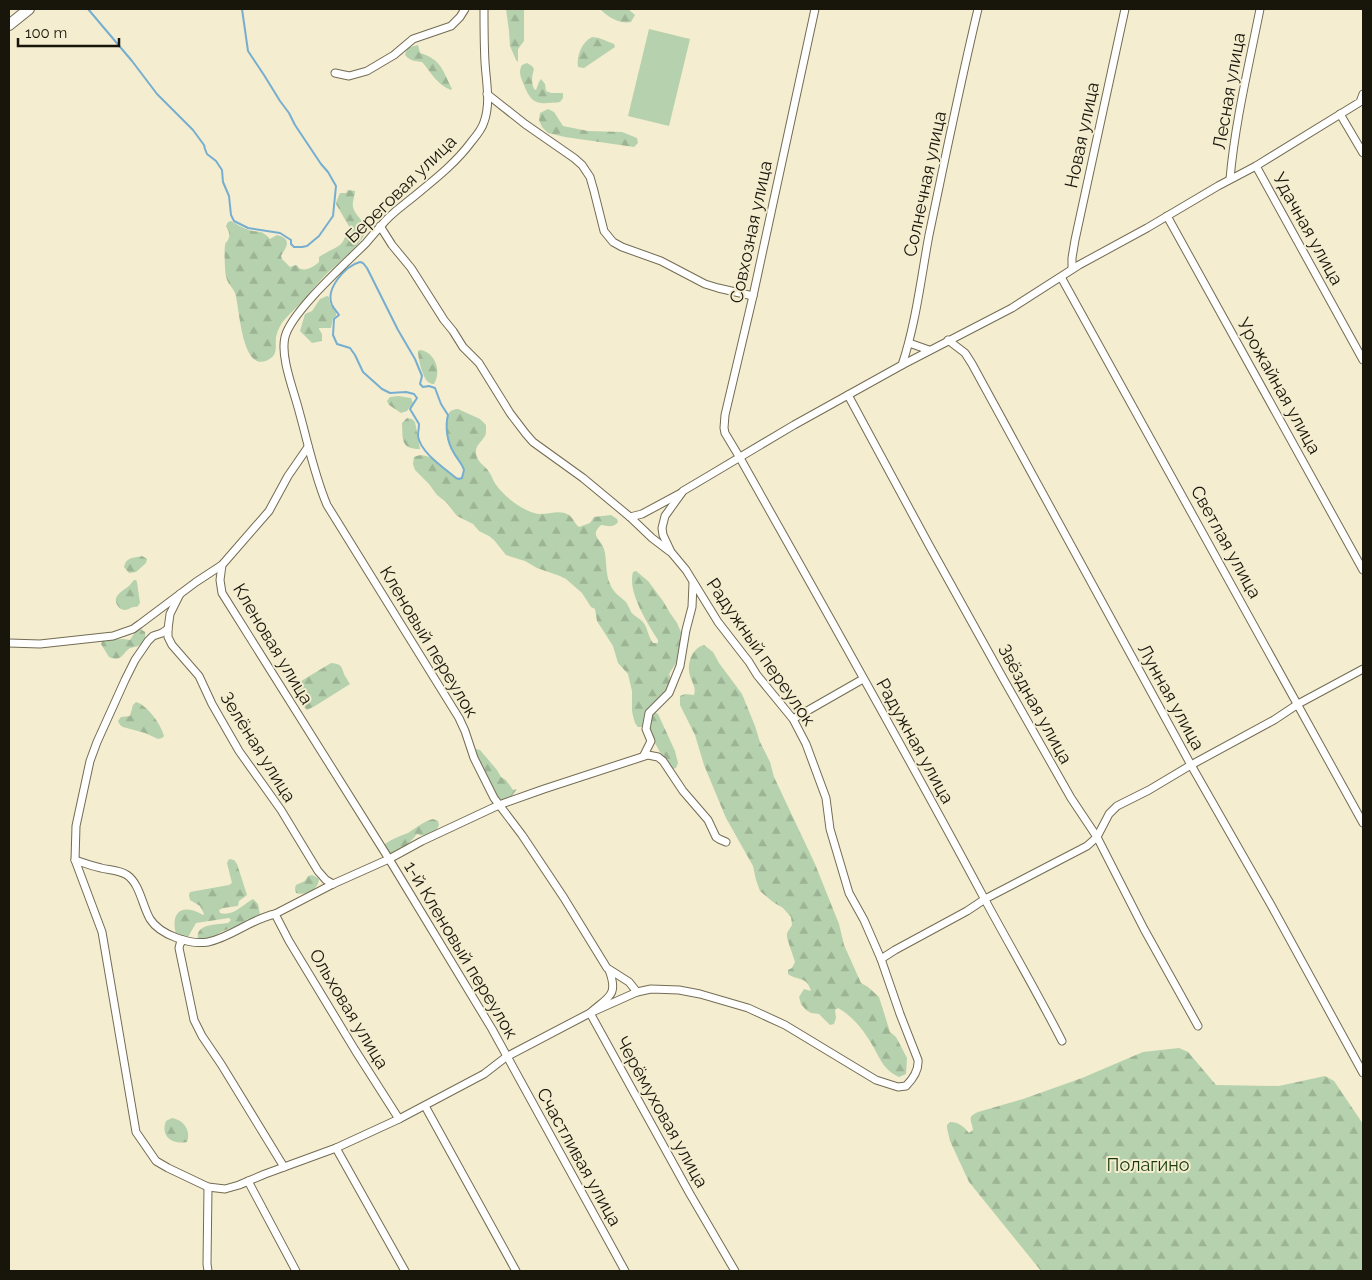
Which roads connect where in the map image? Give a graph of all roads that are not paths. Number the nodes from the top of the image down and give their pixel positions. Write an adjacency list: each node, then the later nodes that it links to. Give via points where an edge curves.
1 (29, 9): 8 (street)
2 (465, 9): 9 (street, via 451,26 413,39 367,71 349,76)
3 (484, 9): 10 (street, Береговая улица)
4 (815, 9): 21 (street, Совхозная улица)
5 (978, 9): 24 (street, Солнечная улица)
6 (1125, 9): 19 (street, Новая улица, via 1074,245)
7 (1260, 9): 16 (street, Лесная улица)
8 (9, 25)
9 (334, 73)
10 (487, 94): 18 (street, Береговая улица, via 484,122 462,154); 21 (street, via 582,165 590,177 604,231 613,242 661,261 705,284)
11 (1363, 94): 12 (street)
12 (1361, 101): 13 (street, Радужный переулок)
13 (1340, 114): 14 (street); 15 (street, Радужный переулок)
14 (1363, 154)
15 (1256, 166): 16 (street, Радужный переулок); 26 (street, Удачная улица)
16 (1230, 179): 17 (street, Радужный переулок)
17 (1168, 216): 19 (street, Радужный переулок); 35 (street, Урожайная улица)
18 (380, 226): 23 (street, Береговая улица, via 306,304 291,323); 32 (street, via 526,434)
19 (1072, 269): 20 (street, Радужный переулок)
20 (1061, 277): 22 (street, Радужный переулок, via 1012,308); 42 (street, Светлая улица)
21 (753, 296): 30 (street, Совхозная улица, via 724,422 727,439)
22 (948, 340): 25 (street, Радужный переулок); 45 (street, Лунная улица, via 965,353 972,364)
23 (284, 341): 29 (street, Кленовый переулок)
24 (909, 343): 25 (street); 27 (street, Солнечная улица)
25 (929, 350): 27 (street, Радужный переулок)
26 (1363, 360)
27 (902, 365): 28 (street, Радужный переулок)
28 (848, 395): 30 (street, Радужный переулок); 48 (street, Звёздная улица, via 1004,680)
29 (308, 447): 34 (street, Кленовая улица, via 269,511); 46 (street, Кленовый переулок, via 328,505 459,718 477,766)
30 (740, 458): 31 (street, Радужный переулок); 41 (street, Радужная улица)
31 (683, 491): 32 (street, via 642,514); 33 (street, Радужный переулок, via 663,522 663,535)
32 (630, 517): 33 (street)
33 (671, 552): 36 (street, Радужный переулок)
34 (222, 565): 37 (street); 51 (street, Кленовая улица, via 220,584 223,595)
35 (1363, 570)
36 (692, 580): 43 (street, Радужный переулок, via 718,622); 44 (street, via 692,607 680,666 670,693 649,713 646,729 651,741)
37 (180, 594): 38 (street, via 170,614); 39 (street, via 140,624 113,636 40,644)
38 (168, 629): 50 (street, via 150,639 143,648 97,742 76,826); 52 (street, Зелёная улица, via 172,645 199,676 239,751 281,810 318,871)
39 (9, 643)
40 (1363, 669): 42 (street)
41 (863, 679): 43 (street); 53 (street, Радужная улица)
42 (1298, 704): 45 (street); 47 (street, Светлая улица)
43 (793, 719): 56 (street, Радужный переулок, via 826,798 832,838 849,893)
44 (644, 755): 46 (street); 49 (street, via 663,761 708,820 716,836)
45 (1191, 765): 48 (street, via 1113,809); 63 (street, Лунная улица)
46 (499, 805): 51 (street); 57 (street, Кленовый переулок)
47 (1363, 822)
48 (1096, 837): 53 (street, via 1082,849); 60 (street, Звёздная улица)
49 (726, 842)
50 (76, 860): 55 (street, via 128,875 153,923); 69 (street, via 102,932 136,1132 156,1161)
51 (389, 860): 52 (street); 62 (street, 1-й Кленовый переулок)
52 (333, 884): 54 (street)
53 (985, 899): 56 (street); 61 (street, Радужная улица)
54 (275, 914): 55 (street, via 210,941); 65 (street, Ольховая улица)
55 (183, 940): 67 (street, via 179,948 194,1020)
56 (881, 959): 58 (street, Радужный переулок, via 918,1060 918,1069 906,1086 891,1086 876,1080 785,1025 748,1008 679,990)
57 (609, 970): 58 (street, Кленовый переулок, via 629,982); 59 (street, via 613,991)
58 (637, 992): 59 (street)
59 (590, 1013): 62 (street); 75 (street, Черёмуховая улица)
60 (1198, 1026)
61 (1062, 1041)
62 (506, 1056): 64 (street, via 484,1074); 74 (street, Счастливая улица)
63 (1363, 1072)
64 (425, 1106): 65 (street); 73 (street)
65 (399, 1119): 66 (street)
66 (336, 1148): 67 (street); 72 (street)
67 (284, 1167): 68 (street)
68 (248, 1182): 69 (street, via 224,1189); 71 (street)
69 (208, 1187): 70 (street)
70 (208, 1271)
71 (296, 1271)
72 (405, 1271)
73 (516, 1271)
74 (625, 1271)
75 (735, 1271)

